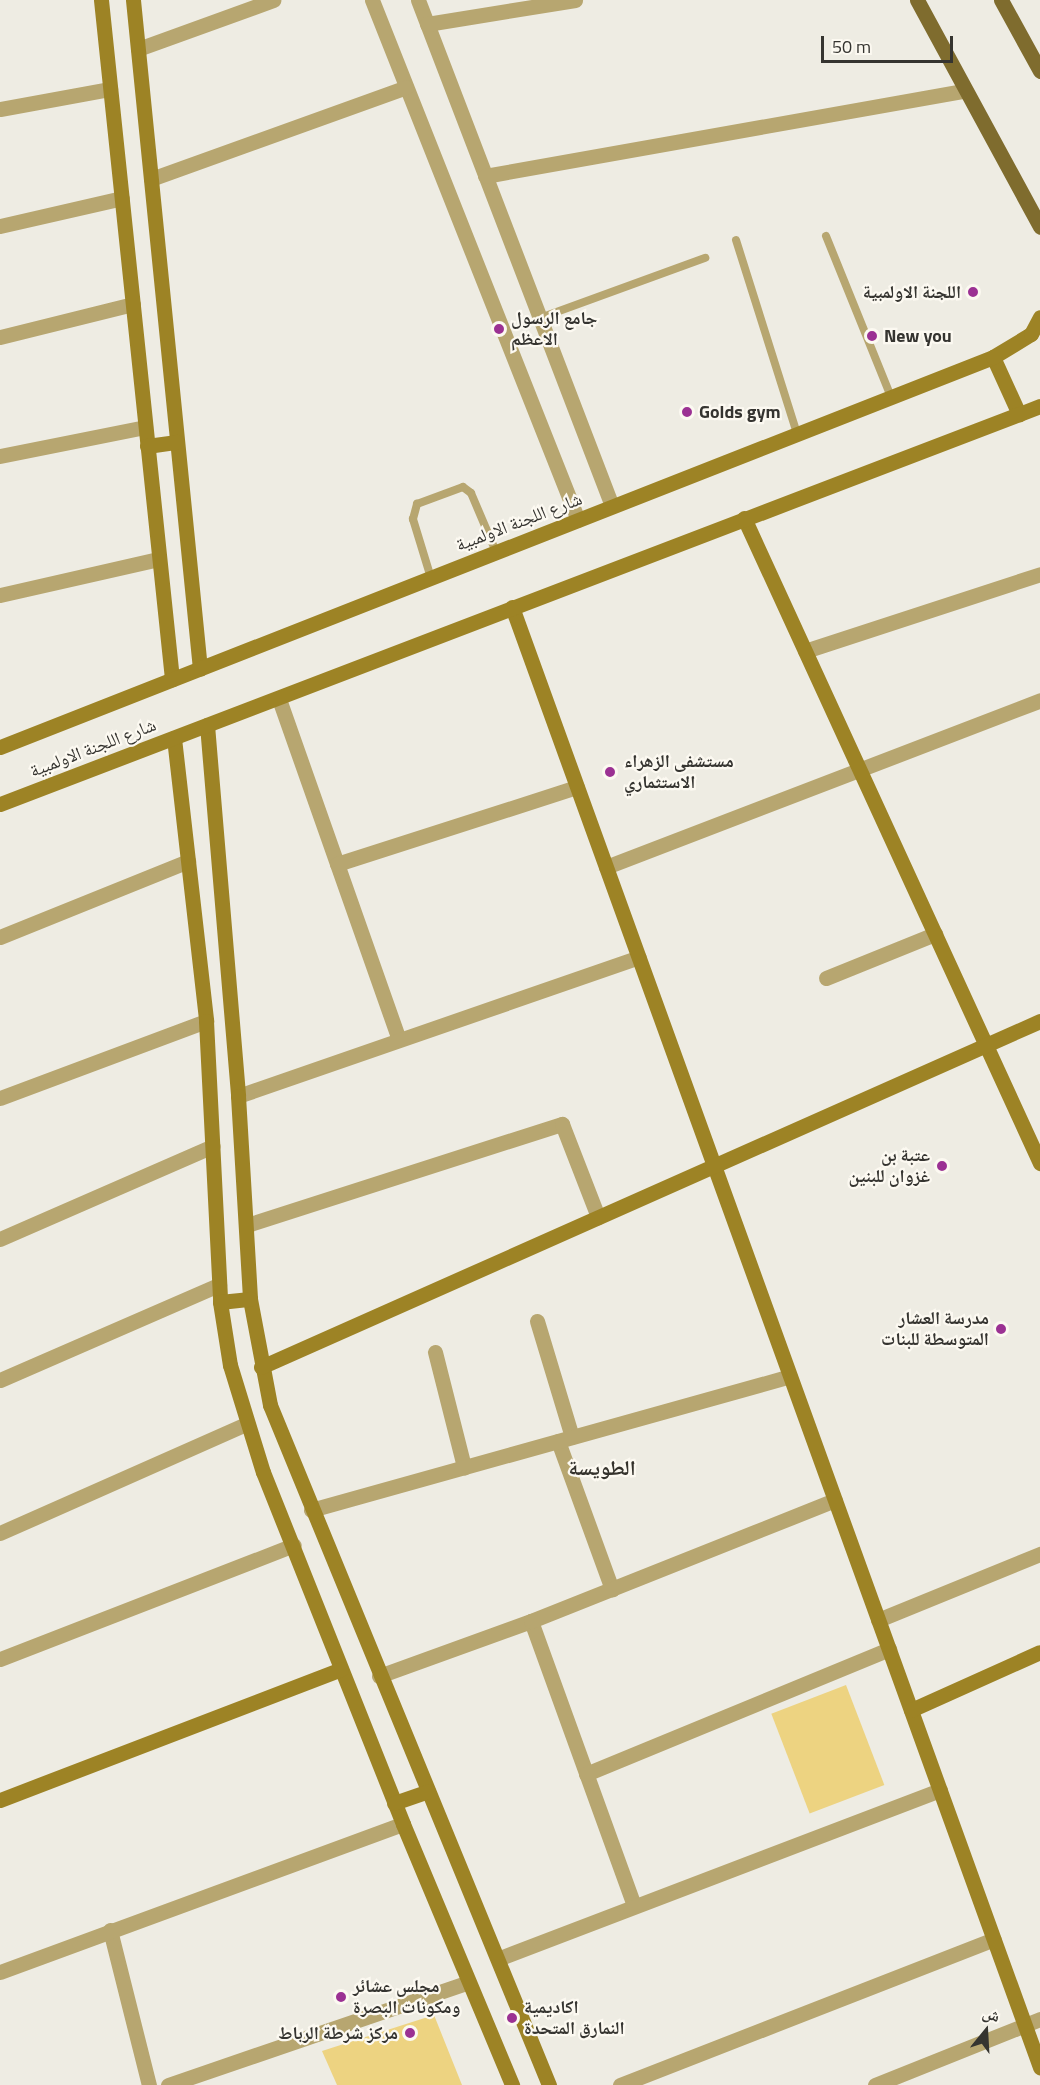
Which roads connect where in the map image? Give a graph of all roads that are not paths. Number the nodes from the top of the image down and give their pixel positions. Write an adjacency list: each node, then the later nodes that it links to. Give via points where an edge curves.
1 (101, 0): 13 (main road)
2 (133, 0): 10 (main road)
3 (273, 0): 10 (street)
4 (372, 0): 12 (street)
5 (418, 0): 9 (street)
6 (575, 0): 9 (street)
7 (916, 0): 14 (main road)
8 (1001, 0): 11 (main road)
9 (427, 24): 16 (street)
10 (138, 48): 17 (main road)
11 (1040, 71)
12 (406, 87): 17 (street); 39 (street)
13 (110, 89): 15 (street); 18 (main road)
14 (964, 90): 16 (street); 20 (main road)
15 (0, 109)
16 (485, 176): 26 (street)
17 (151, 179): 34 (main road)
18 (122, 198): 19 (street); 24 (main road)
19 (0, 226)
20 (1040, 227)
21 (826, 236): 29 (lane)
22 (736, 240): 33 (lane)
23 (705, 258): 26 (lane)
24 (133, 304): 27 (street); 32 (main road)
25 (1040, 316): 28 (main road, شارع اللجنة الاولمبية, via 1031,334)
26 (540, 318): 37 (street)
27 (0, 337)
28 (993, 357): 29 (main road, شارع اللجنة الاولمبية); 31 (main road)
29 (891, 397): 33 (main road, شارع اللجنة الاولمبية)
30 (1040, 406): 31 (main road, شارع اللجنة الاولمبية)
31 (1019, 414): 38 (main road, شارع اللجنة الاولمبية)
32 (145, 427): 35 (main road); 36 (street)
33 (798, 434): 37 (main road, شارع اللجنة الاولمبية)
34 (177, 442): 35 (main road); 47 (main road)
35 (147, 446): 41 (main road)
36 (0, 456)
37 (612, 506): 39 (main road, شارع اللجنة الاولمبية)
38 (744, 518): 45 (main road, شارع اللجنة الاولمبية); 46 (main road)
39 (578, 520): 40 (main road, شارع اللجنة الاولمبية)
40 (496, 552): 43 (main road, شارع اللجنة الاولمبية); 43 (lane, via 471,493 463,487 417,504 413,519)
41 (159, 559): 44 (street); 48 (main road)
42 (1040, 574): 46 (street)
43 (431, 578): 47 (main road, شارع اللجنة الاولمبية)
44 (0, 595)
45 (512, 607): 49 (main road, شارع اللجنة الاولمبية); 55 (main road)
46 (805, 651): 54 (main road)
47 (200, 669): 48 (main road, شارع اللجنة الاولمبية)
48 (172, 680): 53 (main road, شارع اللجنة الاولمبية)
49 (279, 699): 51 (main road, شارع اللجنة الاولمبية); 58 (street)
50 (1040, 700): 54 (street)
51 (207, 725): 52 (main road, شارع اللجنة الاولمبية); 68 (main road)
52 (174, 738): 56 (main road, شارع اللجنة الاولمبية); 57 (main road)
53 (0, 747)
54 (860, 771): 59 (street); 60 (main road)
55 (578, 787): 58 (street); 59 (main road)
56 (0, 804)
57 (188, 861): 61 (street); 64 (main road)
58 (337, 864): 66 (street)
59 (606, 867): 62 (main road)
60 (935, 934): 63 (street); 67 (main road)
61 (0, 937)
62 (639, 957): 66 (street); 72 (main road)
63 (826, 978)
64 (206, 1021): 69 (street); 70 (main road)
65 (1040, 1021): 67 (main road)
66 (399, 1040): 68 (street)
67 (986, 1045): 71 (main road); 72 (main road)
68 (238, 1096): 74 (main road)
69 (0, 1098)
70 (213, 1146): 75 (street); 76 (main road)
71 (1040, 1163)
72 (714, 1166): 73 (main road); 82 (main road)
73 (598, 1217): 74 (street, via 562,1124); 81 (main road)
74 (247, 1225): 77 (main road)
75 (0, 1239)
76 (219, 1285): 78 (main road); 83 (street)
77 (250, 1299): 78 (main road); 81 (main road)
78 (220, 1302): 84 (main road)
79 (537, 1321): 85 (street)
80 (435, 1352): 86 (street)
81 (261, 1367): 88 (main road, via 270,1405)
82 (790, 1376): 85 (street); 87 (main road)
83 (0, 1380)
84 (246, 1424): 89 (street); 90 (main road)
85 (565, 1439): 86 (street); 92 (street)
86 (464, 1467): 88 (street)
87 (835, 1500): 92 (street); 93 (main road)
88 (312, 1510): 99 (main road)
89 (0, 1533)
90 (294, 1545): 97 (street); 98 (main road)
91 (1040, 1554): 93 (street)
92 (612, 1589): 94 (street)
93 (878, 1620): 95 (main road)
94 (531, 1621): 99 (street); 101 (street)
95 (889, 1648): 100 (main road); 101 (street)
96 (1040, 1652): 100 (main road)
97 (0, 1659)
98 (341, 1670): 104 (main road); 105 (main road)
99 (379, 1677): 103 (main road)
100 (911, 1710): 102 (main road)
101 (586, 1774): 107 (street)
102 (940, 1790): 107 (street); 109 (main road)
103 (428, 1791): 105 (main road); 110 (main road)
104 (0, 1800)
105 (394, 1803): 106 (main road)
106 (403, 1824): 108 (street); 112 (main road)
107 (634, 1906): 110 (street)
108 (110, 1930): 111 (street); 116 (street)
109 (994, 1939): 114 (main road); 120 (street)
110 (500, 1958): 119 (main road)
111 (0, 1972)
112 (468, 1982): 117 (street); 118 (main road)
113 (1040, 2019): 114 (street)
114 (1025, 2025): 115 (main road); 121 (street)
115 (1040, 2067)
116 (149, 2085)
117 (168, 2085)
118 (512, 2085)
119 (549, 2085)
120 (620, 2085)
121 (875, 2085)

